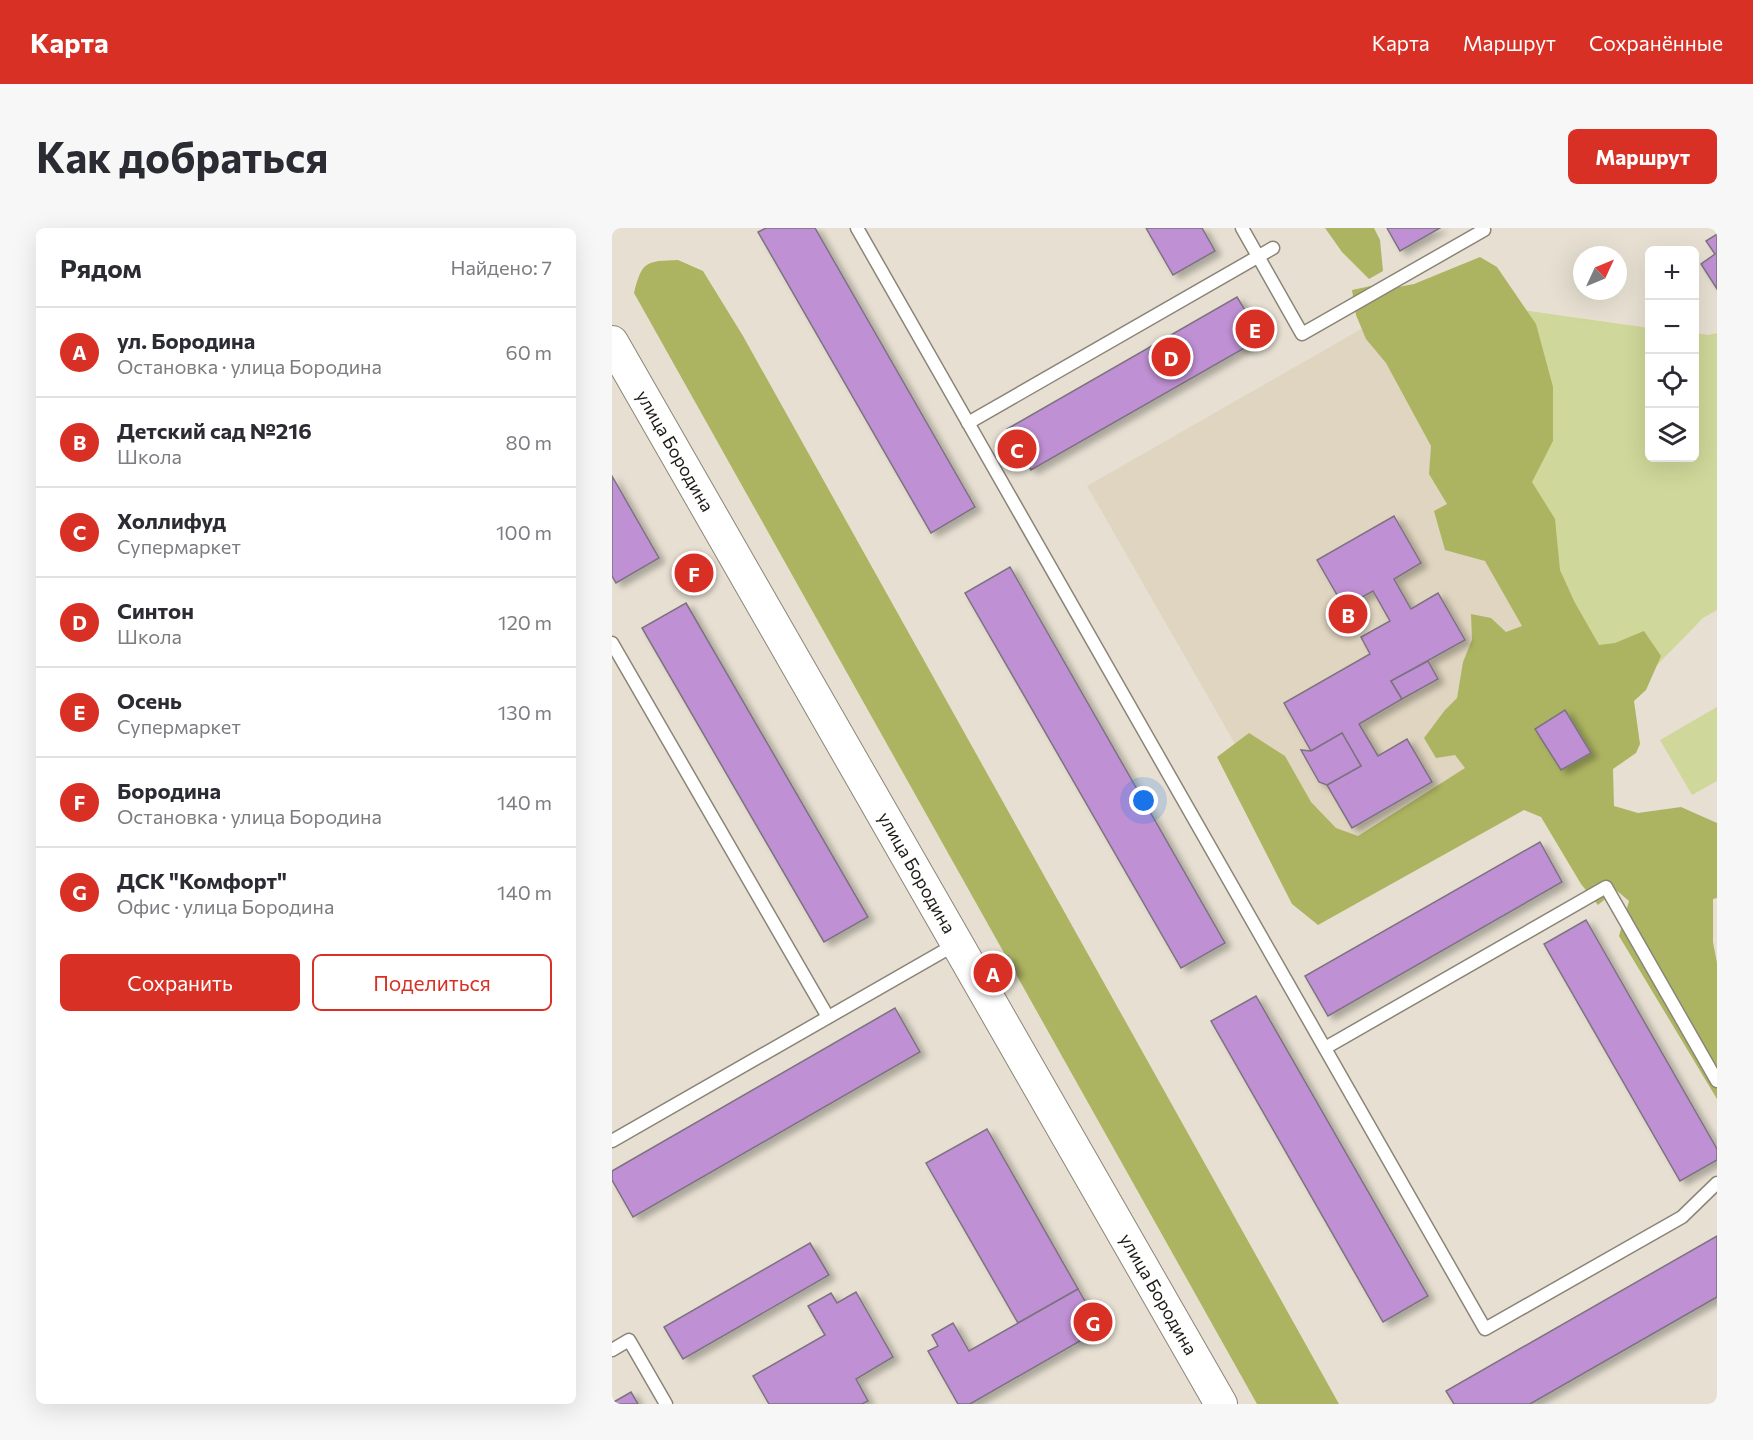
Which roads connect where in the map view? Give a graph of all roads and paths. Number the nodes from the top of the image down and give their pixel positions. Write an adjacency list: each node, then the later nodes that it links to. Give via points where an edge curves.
1 (857, 228): 7 (lane)
2 (1242, 228): 5 (lane)
3 (1483, 228): 5 (lane, via 1302,334)
4 (1273, 248): 5 (lane)
5 (1258, 256): 7 (lane)
6 (612, 342): 9 (street, улица Бородина)
7 (968, 423): 11 (lane)
8 (612, 643): 10 (lane)
9 (957, 943): 10 (lane); 17 (street, улица Бородина)
10 (828, 1017): 13 (lane)
11 (1325, 1048): 12 (lane, via 1606,887); 14 (lane, via 1485,1329 1682,1216)
12 (1717, 1081)
13 (612, 1141)
14 (1717, 1184)
15 (612, 1350): 16 (lane, via 630,1340)
16 (666, 1404)
17 (1221, 1404)

